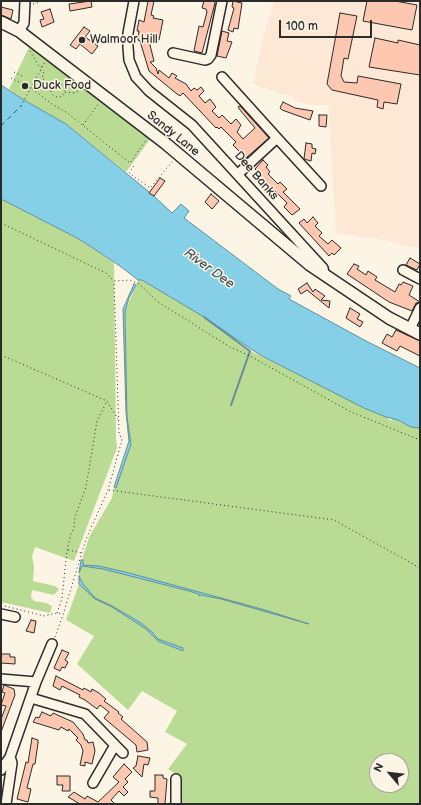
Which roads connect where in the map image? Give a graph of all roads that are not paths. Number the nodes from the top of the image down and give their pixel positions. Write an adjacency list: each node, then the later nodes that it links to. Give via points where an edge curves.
1 (134, 1): 9 (street, Dee Banks, via 128,47 129,60 136,76 149,91 186,119)
2 (222, 1): 6 (street, via 211,55 205,60)
3 (25, 4): 5 (street, via 24,23)
4 (1, 22): 5 (main road, Sandy Lane)
5 (19, 31): 12 (main road, Sandy Lane, via 178,154 280,241)
6 (172, 53)
7 (222, 77): 8 (street)
8 (277, 138): 9 (street); 10 (street)
9 (238, 174): 12 (street, Dee Banks, via 323,268)
10 (320, 186)
11 (403, 270): 13 (street)
12 (324, 274): 15 (main road, Dee Banks)
13 (420, 279)
14 (420, 308): 15 (street)
15 (415, 332)
16 (1, 614): 17 (street)
17 (15, 617)
18 (52, 644): 20 (street)
19 (1, 679): 20 (street)
20 (36, 682): 21 (street)
21 (31, 698): 22 (street, via 85,714); 24 (street)
22 (115, 745): 23 (street); 27 (street)
23 (123, 753)
24 (10, 757): 25 (street); 28 (street, via 12,763)
25 (1, 770)
26 (176, 779): 29 (street)
27 (92, 783)
28 (4, 798)
29 (176, 804)

